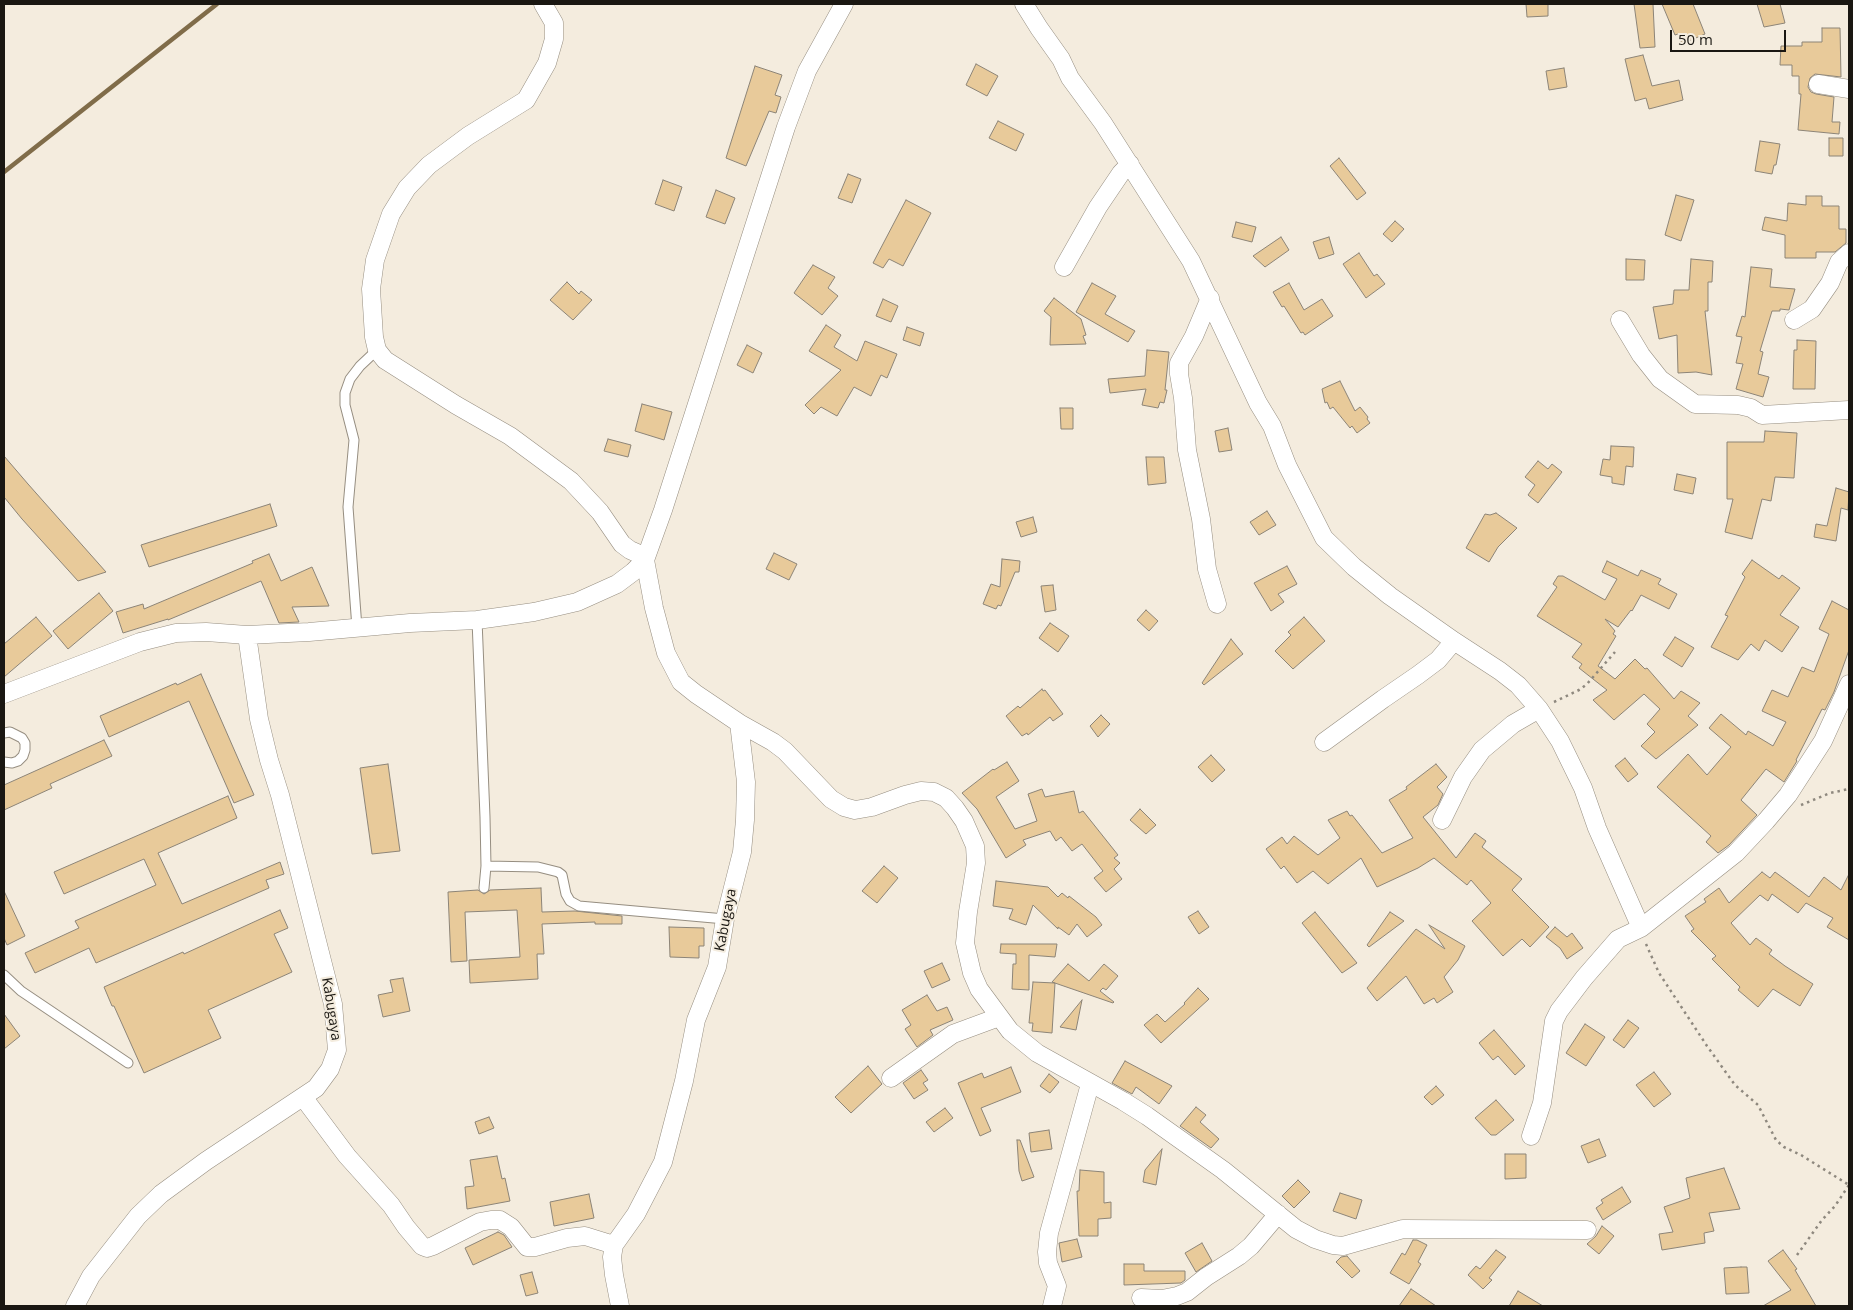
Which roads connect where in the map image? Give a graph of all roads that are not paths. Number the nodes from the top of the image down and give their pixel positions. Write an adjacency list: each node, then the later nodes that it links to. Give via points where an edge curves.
1 (543, 4): 12 (street, via 554,23 554,39 547,63 526,100 468,136 429,166 407,188 391,214 374,260 371,289)
2 (844, 4): 14 (street, via 807,72 786,127)
3 (1024, 4): 6 (street)
4 (1818, 84): 5 (street)
5 (1849, 89)
6 (1130, 164): 8 (street, via 1098,207); 9 (street, via 1192,261)
7 (1849, 253): 11 (street, via 1839,262 1830,284 1812,309)
8 (1064, 267)
9 (1210, 298): 15 (street, via 1179,363 1179,374 1187,450 1207,569); 19 (street, via 1324,538 1390,596)
10 (1620, 320): 13 (street, via 1660,380 1695,404 1738,405 1762,415)
11 (1794, 320)
12 (377, 350): 14 (street, via 385,360 510,436 571,481 600,512 622,544); 17 (lane, via 360,366 345,393 354,440 348,507)
13 (1849, 410)
14 (645, 559): 16 (street, via 617,584 577,602); 23 (street, via 656,617 674,670 696,694)
15 (1218, 604)
16 (477, 620): 17 (street); 28 (lane)
17 (356, 628): 18 (street)
18 (247, 634): 21 (street, via 176,634 140,642); 37 (street, Kabugaya, via 259,719 333,1004 337,1050 330,1069 316,1088)
19 (1454, 641): 22 (street, via 1500,671); 25 (street, via 1418,676)
20 (1849, 684): 31 (street, via 1823,741 1766,821 1736,854)
21 (4, 694)
22 (1539, 709): 27 (street, via 1513,724 1482,750 1463,777); 31 (street, via 1560,741 1583,788)
23 (739, 723): 30 (street, Kabugaya, via 746,782 745,820 742,852); 33 (street, via 785,751 831,799 844,807 855,810 872,807 921,791 934,792 955,808 975,846 976,863 966,928 968,961 979,989)
24 (4, 733): 26 (lane, via 10,732 22,738 25,750 18,761)
25 (1324, 742)
26 (4, 762)
27 (1442, 820)
28 (486, 866): 29 (lane); 30 (lane, via 538,867 558,872 562,875 570,901 579,906)
29 (484, 888)
30 (725, 919): 41 (street, Kabugaya, via 716,967 696,1020 663,1162 636,1214)
31 (1641, 928): 38 (street, via 1618,940 1606,952 1559,1011 1554,1021 1542,1103)
32 (4, 975): 34 (lane, via 21,991)
33 (999, 1017): 35 (street, via 953,1034); 36 (street, via 1024,1043)
34 (128, 1063)
35 (891, 1078)
36 (1090, 1084): 39 (street, via 1172,1133); 45 (street, via 1050,1233 1048,1263 1057,1286)
37 (303, 1097): 41 (street, via 422,1246 433,1246 490,1220 500,1220 511,1227 527,1248 585,1236); 43 (street, Kabugaya, via 161,1194 106,1254)
38 (1531, 1136)
39 (1278, 1214): 40 (street, via 1315,1239 1343,1246 1403,1229); 42 (street, via 1251,1246 1187,1292 1162,1299)
40 (1587, 1230)
41 (614, 1245): 44 (street, via 613,1266)
42 (1141, 1298)
43 (75, 1306)
44 (620, 1306)
45 (1052, 1306)

